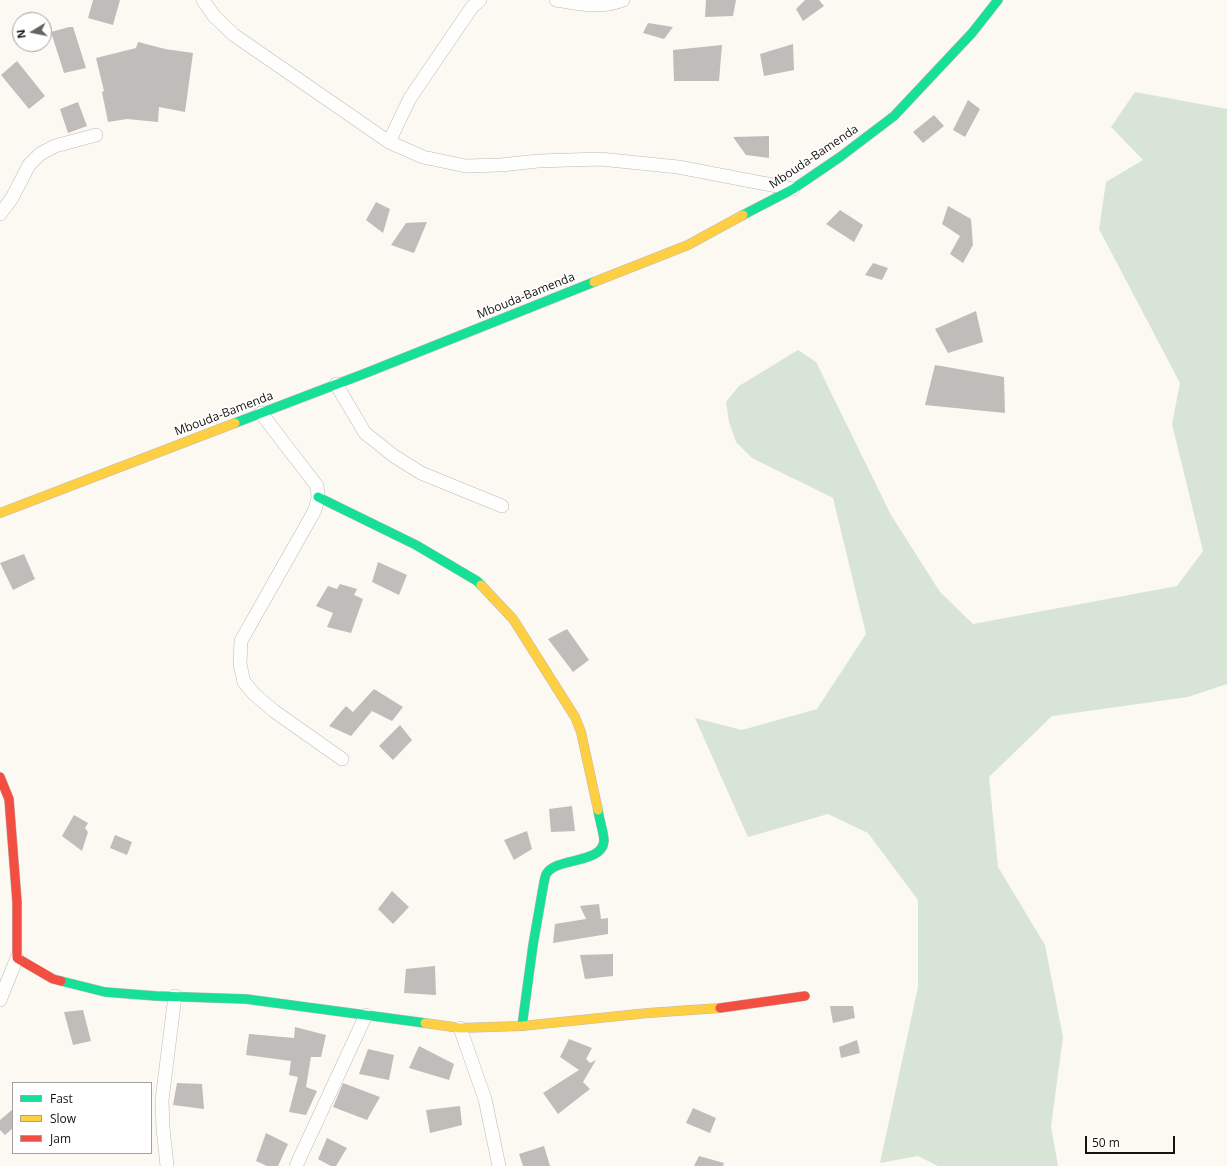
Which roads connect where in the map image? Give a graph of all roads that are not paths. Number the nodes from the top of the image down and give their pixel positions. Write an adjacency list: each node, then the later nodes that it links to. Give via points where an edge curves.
1 (203, 0): 7 (street, via 214,16 234,34)
2 (480, 0): 7 (street, via 472,7 410,98)
3 (556, 0): 4 (street, via 589,6)
4 (623, 0)
5 (998, 0): 8 (main road, Mbouda-Bamenda, via 972,32 894,116)
6 (96, 135): 9 (street, via 55,146 40,154 29,166)
7 (389, 142): 8 (street, via 423,157 466,166 600,159 678,167)
8 (793, 189): 10 (main road, Mbouda-Bamenda, via 688,245)
9 (0, 214)
10 (336, 384): 11 (main road, Mbouda-Bamenda); 13 (street, via 365,433 394,456 420,473)
11 (261, 413): 12 (street, via 317,486); 14 (main road, Mbouda-Bamenda)
12 (318, 497): 15 (street, via 315,510 241,641 240,664 244,682 254,694 274,712); 22 (main road, via 416,545 477,581 512,620 575,716 581,732 604,840 602,848 596,854 554,867 547,873 533,945)
13 (502, 506)
14 (0, 514)
15 (342, 759)
16 (0, 777): 17 (main road, via 9,799 17,902)
17 (17, 958): 18 (main road, via 53,979 105,992); 20 (street)
18 (176, 996): 21 (main road, via 246,999); 24 (street, via 162,1100)
19 (805, 996): 22 (main road, via 723,1008)
20 (0, 1000)
21 (366, 1015): 23 (main road); 25 (street)
22 (522, 1026): 23 (main road)
23 (460, 1028): 26 (street, via 486,1099)
24 (167, 1166)
25 (296, 1166)
26 (499, 1166)

